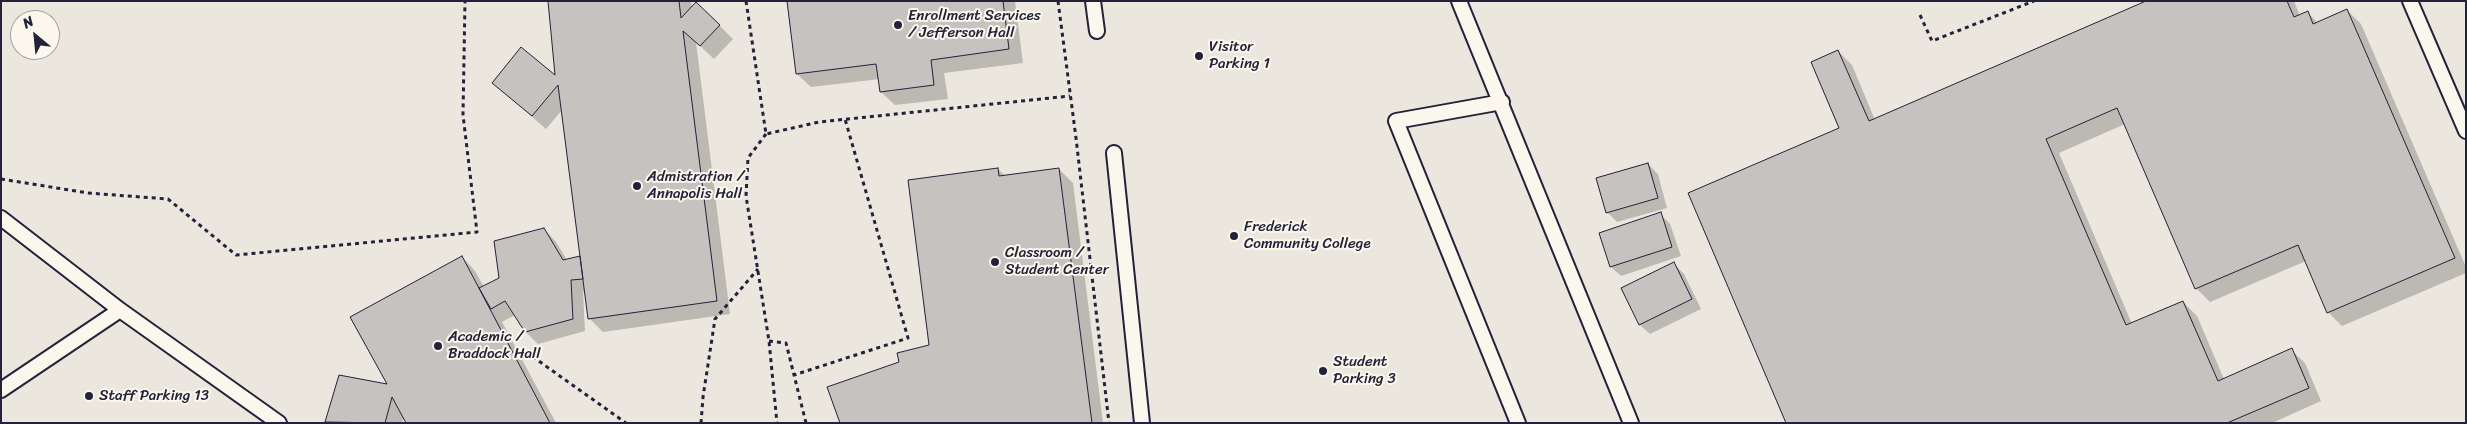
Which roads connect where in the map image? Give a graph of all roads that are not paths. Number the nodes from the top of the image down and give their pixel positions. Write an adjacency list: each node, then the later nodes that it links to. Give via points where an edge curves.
1 (1093, 1): 4 (lane)
2 (1459, 1): 5 (lane)
3 (2410, 1): 6 (lane)
4 (1097, 31)
5 (1502, 102): 13 (lane, via 1396,121); 14 (lane)
6 (2466, 131)
7 (1114, 154): 12 (lane)
8 (1, 218): 9 (lane)
9 (120, 310): 10 (lane); 11 (lane)
10 (1, 390)
11 (279, 423)
12 (1142, 423)
13 (1518, 423)
14 (1631, 423)

